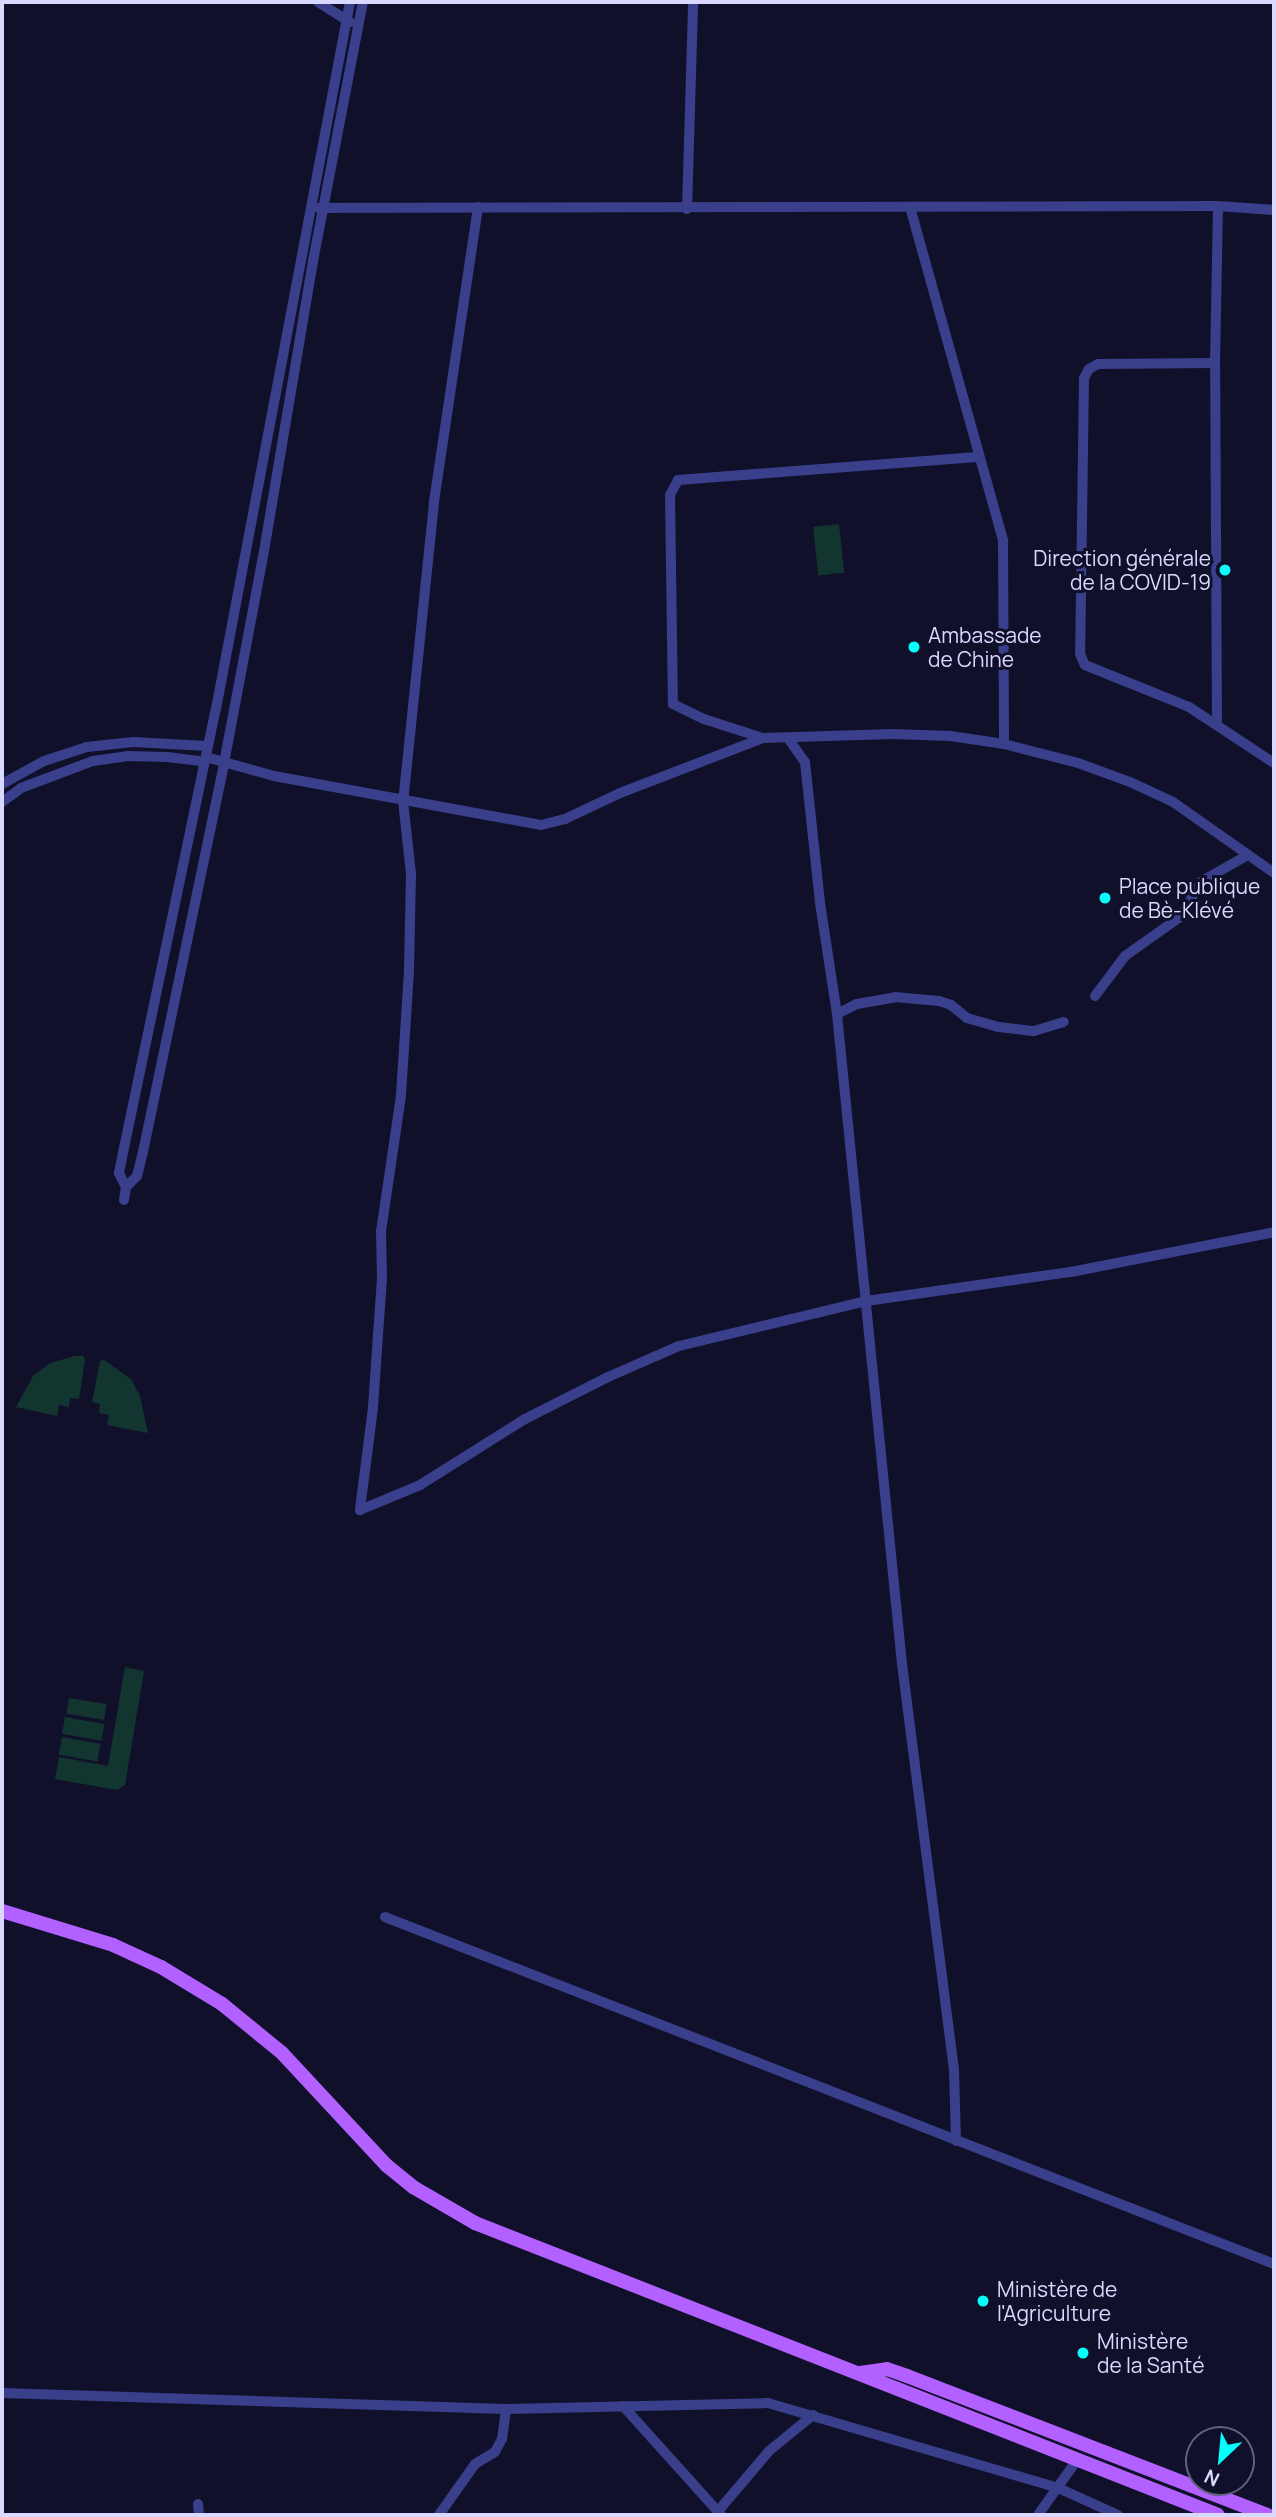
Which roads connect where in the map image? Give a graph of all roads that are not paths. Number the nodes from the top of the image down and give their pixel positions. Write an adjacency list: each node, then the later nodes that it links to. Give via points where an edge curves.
1 (317, 2): 5 (street)
2 (349, 2): 5 (street)
3 (363, 2): 6 (street)
4 (694, 2): 12 (street)
5 (346, 20): 6 (street); 10 (street)
6 (359, 27): 11 (street)
7 (1218, 206): 9 (street); 13 (street); 14 (street)
8 (478, 207): 11 (street); 12 (street); 26 (street, via 434,503)
9 (910, 207): 12 (street); 15 (street)
10 (310, 208): 11 (street); 16 (street)
11 (324, 208): 17 (street)
12 (687, 209)
13 (1274, 210)
14 (1214, 363): 18 (street); 18 (street, via 1098,365 1084,378 1080,654 1085,665 1152,690)
15 (977, 457): 19 (street, via 682,477 674,483 670,495 673,704); 21 (street, via 1003,541)
16 (260, 480): 17 (street); 22 (street)
17 (276, 482): 23 (street)
18 (1217, 723): 24 (street)
19 (763, 738): 20 (street); 26 (street, via 620,793 565,820 541,825)
20 (788, 738): 21 (street, via 892,734); 31 (street, via 805,762)
21 (1004, 744): 28 (street, via 1130,782 1173,803)
22 (206, 755): 23 (street); 25 (street, via 133,742 87,747 44,761); 27 (street, via 93,761 32,783); 33 (street, via 119,1174)
23 (224, 763): 26 (street); 33 (street, via 137,1176)
24 (1274, 763)
25 (2, 784)
26 (403, 801): 36 (street, via 411,874 409,971 401,1096 381,1231 373,1408 360,1510 420,1485 525,1419 679,1346)
27 (2, 802)
28 (1248, 855): 29 (street); 30 (street, via 1202,881 1180,917 1125,956)
29 (1274, 873)
30 (1095, 996)
31 (837, 1014): 32 (street, via 857,1004 895,998 939,1001 967,1018 999,1027 1034,1031); 36 (street)
32 (1065, 1022)
33 (126, 1187): 34 (street)
34 (124, 1200)
35 (1274, 1233): 36 (street, via 1071,1272)
36 (866, 1301): 39 (street, via 901,1651 954,2070)
37 (2, 1911): 41 (main road, via 113,1945 161,1967 222,2004 282,2053 386,2165 439,2204 512,2239)
38 (385, 1917): 39 (street)
39 (956, 2141): 40 (street)
40 (1274, 2264)
41 (858, 2373): 46 (main road); 53 (main road, via 887,2369)
42 (2, 2393): 44 (street)
43 (623, 2406): 44 (street); 45 (street, via 768,2403); 48 (street)
44 (506, 2409): 49 (street, via 502,2439 495,2452 475,2464)
45 (813, 2415): 47 (street); 48 (street, via 769,2451)
46 (1077, 2460): 47 (street); 52 (main road)
47 (1056, 2487): 50 (street); 51 (street)
48 (720, 2513)
49 (439, 2515)
50 (1038, 2515)
51 (1118, 2515)
52 (1218, 2515)
53 (1268, 2515)

